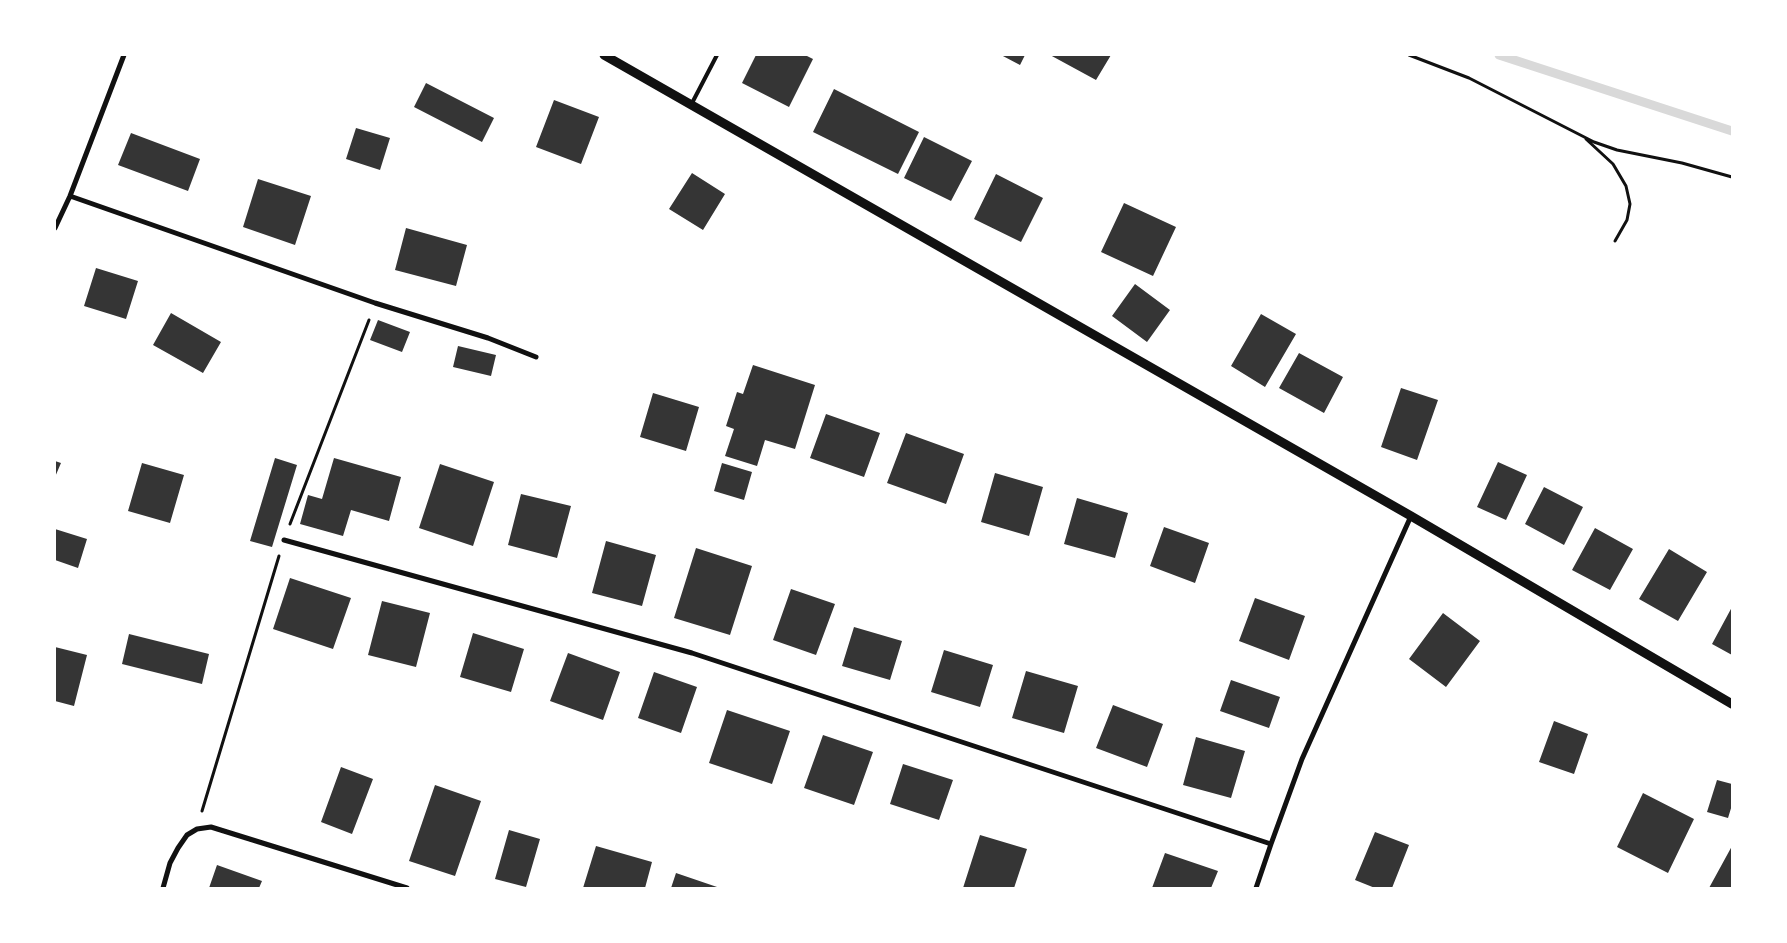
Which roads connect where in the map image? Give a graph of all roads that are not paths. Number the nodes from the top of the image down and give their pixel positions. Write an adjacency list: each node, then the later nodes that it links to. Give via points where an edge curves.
1 (124, 55): 5 (street)
2 (604, 55): 4 (street)
3 (717, 55): 4 (lane)
4 (691, 105): 8 (street)
5 (70, 196): 6 (street); 7 (street)
6 (55, 228)
7 (536, 357)
8 (1411, 516): 10 (street); 11 (street, via 1302,759)
9 (284, 540): 11 (street, via 692,653)
10 (1732, 704)
11 (1271, 844): 14 (street)
12 (163, 888): 13 (street, via 170,863 187,835 197,828 212,827)
13 (407, 888)
14 (1256, 888)

